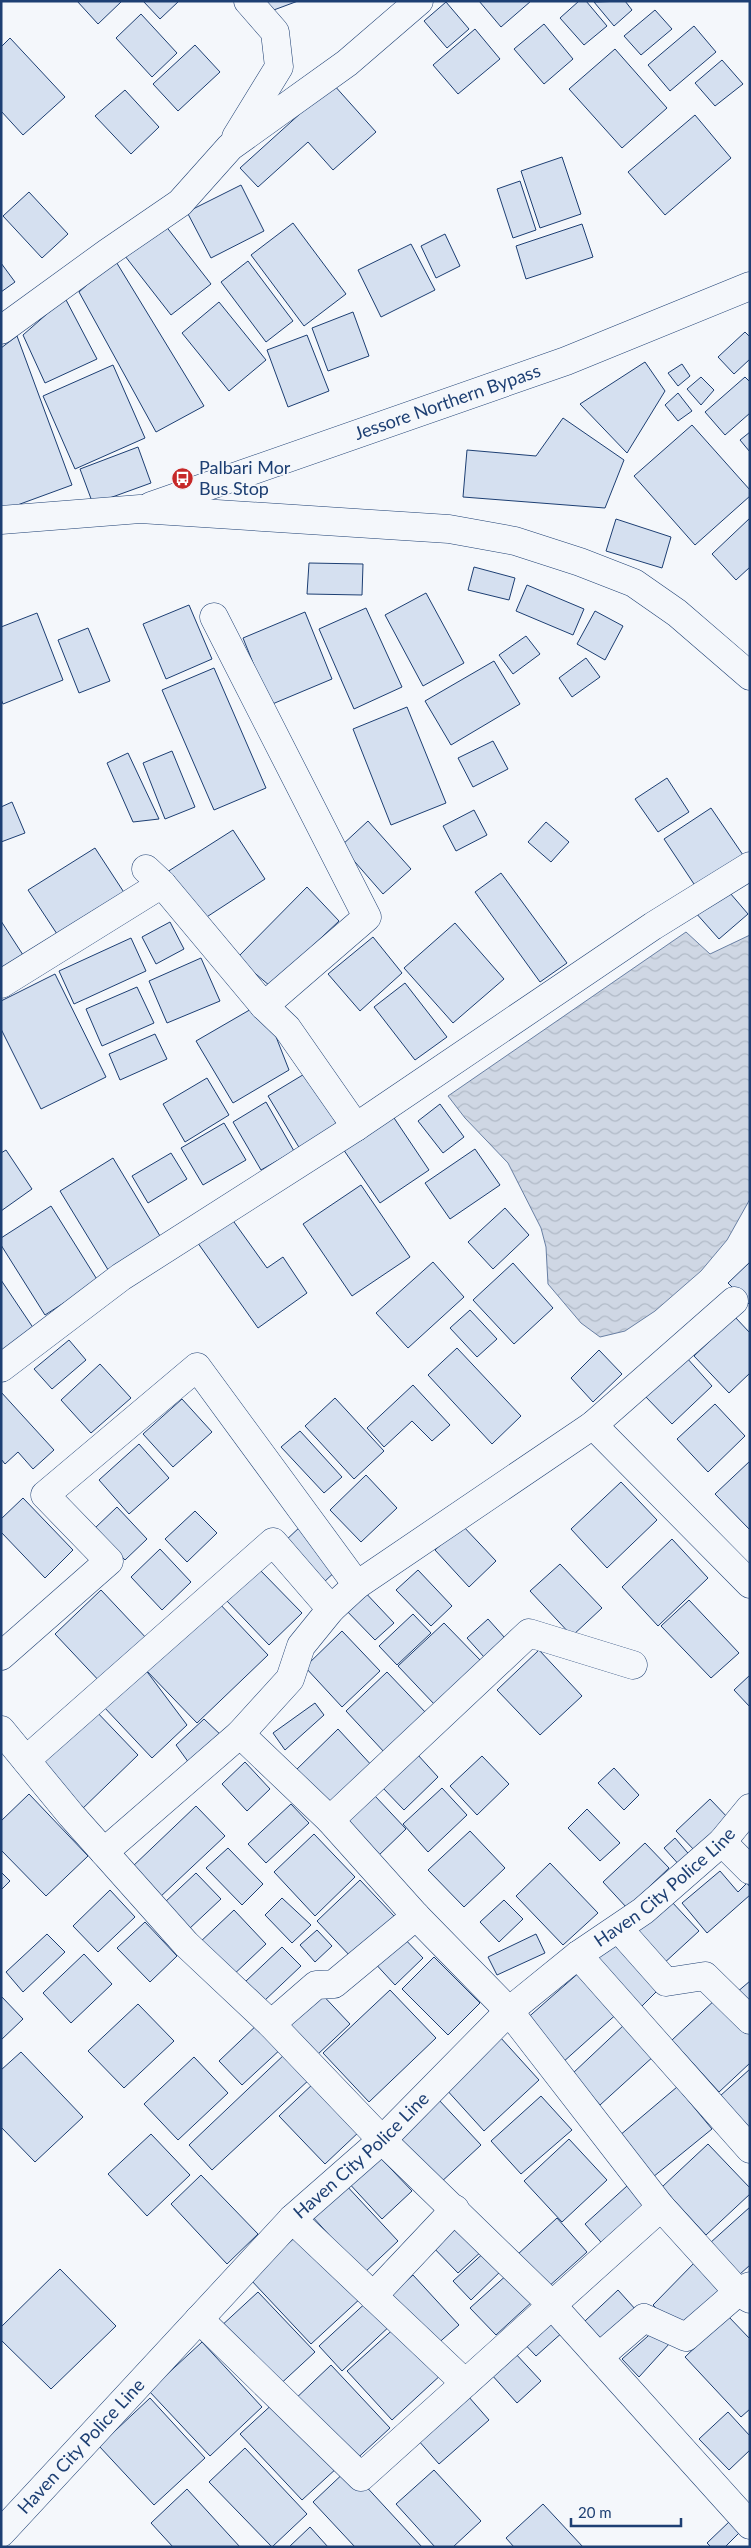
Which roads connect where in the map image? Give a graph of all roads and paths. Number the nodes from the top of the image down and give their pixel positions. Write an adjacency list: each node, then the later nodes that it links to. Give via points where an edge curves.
1 (248, 1): 3 (main road, via 275,32 279,67)
2 (420, 1): 3 (main road, via 347,63)
3 (230, 146): 5 (main road, via 180,203)
4 (750, 286): 6 (main road, Jessore Northern Bypass, via 566,361)
5 (1, 330)
6 (140, 509): 7 (main road); 9 (main road, via 448,528 515,542 634,583 676,613)
7 (1, 520)
8 (214, 617): 12 (main road, via 367,917)
9 (750, 676)
10 (750, 866): 13 (main road, via 653,926)
11 (1, 984): 12 (main road, via 154,876)
12 (264, 1006): 13 (main road, via 288,1028)
13 (356, 1127): 15 (main road, via 121,1277)
14 (734, 1301): 16 (main road)
15 (1, 1368)
16 (593, 1425): 17 (main road); 18 (main road)
17 (750, 1584)
18 (357, 1585): 19 (main road); 20 (main road, via 197,1367 45,1496 109,1561)
19 (331, 1609): 23 (main road, via 301,1646 290,1680); 24 (main road, via 273,1542)
20 (1, 1656)
21 (633, 1665): 26 (main road, via 529,1633)
22 (1, 1730): 24 (main road)
23 (240, 1734): 26 (main road); 28 (main road)
24 (26, 1760): 28 (main road)
25 (750, 1808): 27 (main road, Haven City Police Line)
26 (330, 1820): 30 (main road)
27 (722, 1842): 29 (main road); 31 (main road, Haven City Police Line)
28 (104, 1852): 35 (main road, via 186,1944)
29 (750, 1870)
30 (416, 1916): 33 (main road); 35 (main road, via 334,1984 316,1985)
31 (619, 1929): 32 (main road, Haven City Police Line); 34 (main road, via 666,1982 705,1976)
32 (578, 1955): 33 (main road, Haven City Police Line); 37 (main road)
33 (509, 2011): 36 (main road, Haven City Police Line); 38 (main road)
34 (750, 2020)
35 (271, 2024): 36 (main road)
36 (382, 2140): 39 (main road); 40 (main road, Haven City Police Line)
37 (749, 2147)
38 (661, 2207): 41 (main road); 43 (main road)
39 (455, 2209): 42 (main road); 43 (main road)
40 (292, 2219): 42 (main road); 44 (main road, Haven City Police Line)
41 (746, 2293): 45 (main road, via 686,2337 644,2318)
42 (373, 2296): 46 (main road)
43 (551, 2304): 45 (main road); 46 (main road)
44 (199, 2318): 46 (main road, via 361,2477); 48 (main road, Haven City Police Line)
45 (599, 2357): 47 (main road)
46 (465, 2383)
47 (750, 2525)
48 (1, 2533)

